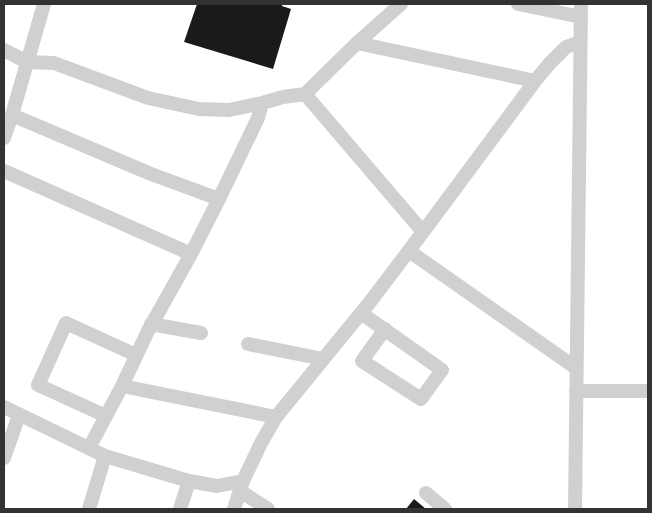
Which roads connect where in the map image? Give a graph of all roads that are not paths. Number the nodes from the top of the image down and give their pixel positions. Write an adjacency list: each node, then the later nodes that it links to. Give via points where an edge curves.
1 (44, 4): 8 (street)
2 (401, 4): 6 (street)
3 (518, 4): 4 (street)
4 (581, 11): 5 (street)
5 (580, 42): 9 (street, via 566,47); 26 (street)
6 (357, 43): 9 (street); 10 (street)
7 (4, 50): 8 (street)
8 (27, 62): 11 (street, via 54,63 148,98 199,109 229,110); 12 (street)
9 (535, 81): 16 (street)
10 (304, 94): 11 (street); 16 (street)
11 (262, 103): 15 (street)
12 (12, 115): 13 (street); 15 (street)
13 (4, 138)
14 (4, 171): 18 (street)
15 (219, 199): 18 (street)
16 (423, 232): 17 (street)
17 (409, 251): 19 (street); 26 (street)
18 (191, 254): 20 (street)
19 (361, 313): 21 (street); 25 (street)
20 (151, 324): 22 (street); 24 (street)
21 (385, 330): 21 (street, via 442,370 421,399 362,361)
22 (201, 333)
23 (248, 344): 25 (street)
24 (136, 355): 27 (street); 32 (street, via 66,323 38,385)
25 (323, 359): 33 (street)
26 (576, 368): 29 (street)
27 (122, 386): 32 (street); 33 (street)
28 (648, 390): 29 (street)
29 (576, 391): 45 (street)
30 (4, 407): 31 (street)
31 (19, 415): 34 (street); 36 (street)
32 (106, 416): 34 (street)
33 (276, 417): 38 (street)
34 (89, 448): 35 (street)
35 (106, 456): 37 (street); 40 (street)
36 (4, 458)
37 (189, 481): 38 (street); 41 (street)
38 (242, 486): 42 (street); 43 (street)
39 (426, 493): 44 (street)
40 (89, 509)
41 (180, 509)
42 (234, 509)
43 (268, 509)
44 (446, 509)
45 (574, 509)

